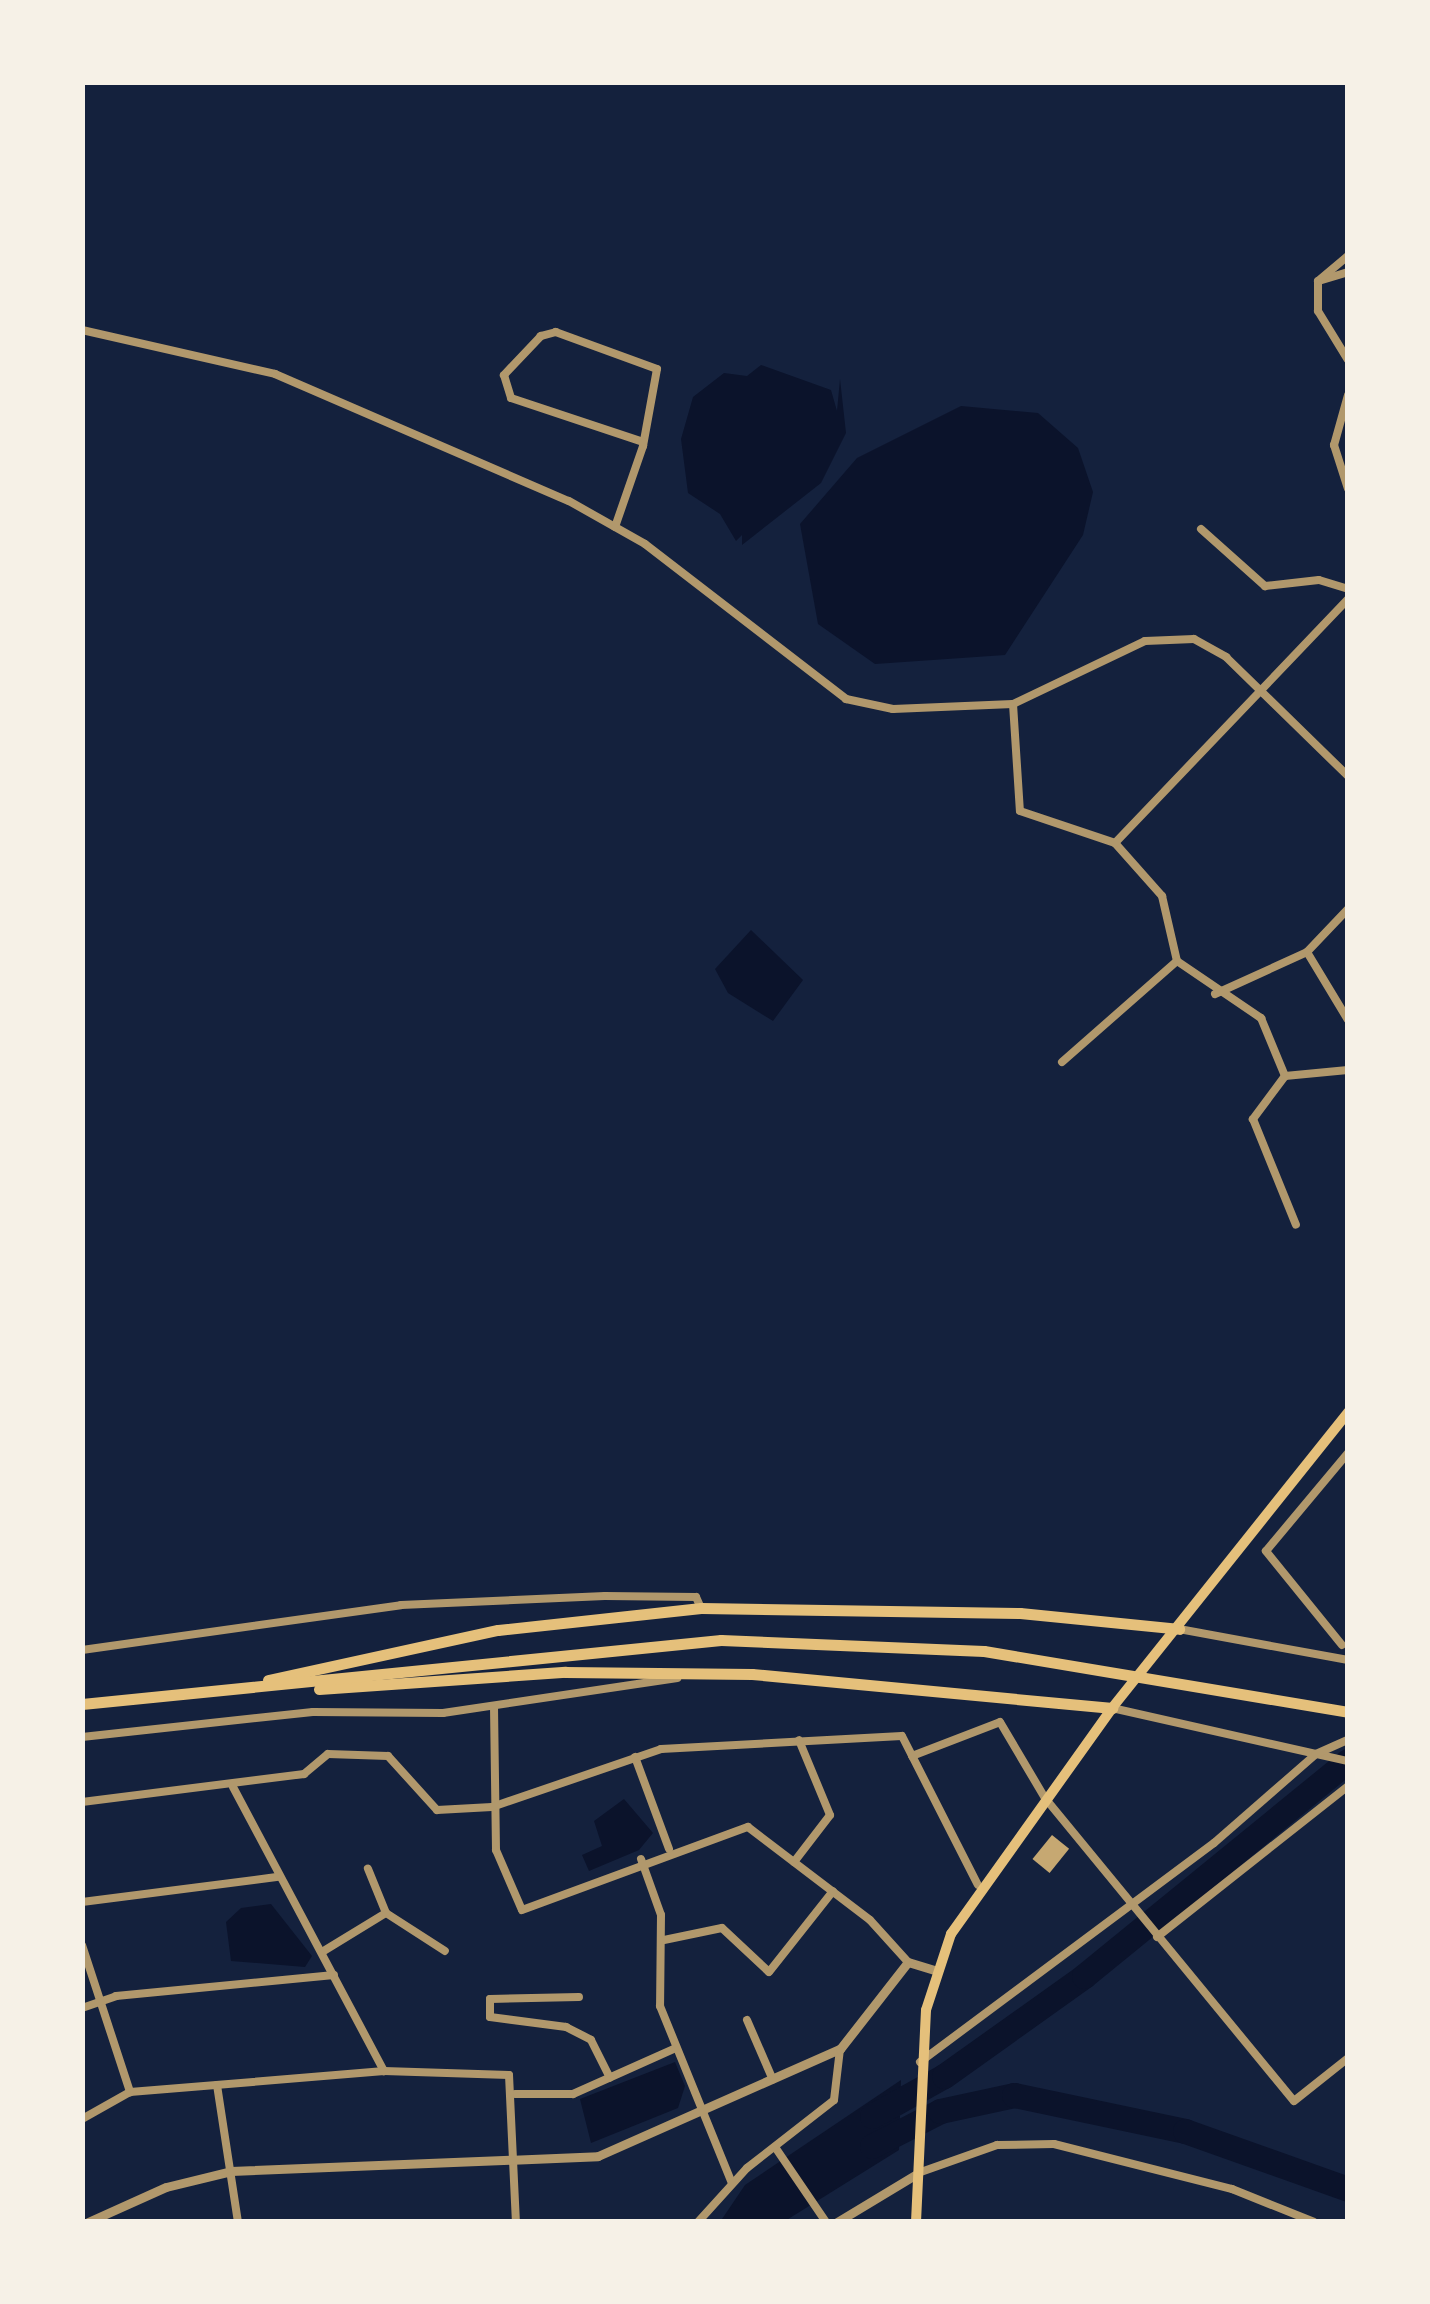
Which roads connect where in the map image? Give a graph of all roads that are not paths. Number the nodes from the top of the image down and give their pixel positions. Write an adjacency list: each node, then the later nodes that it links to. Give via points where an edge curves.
1 (1348, 256): 3 (street)
2 (1348, 272): 3 (street)
3 (1318, 281): 5 (street, via 1318,311)
4 (82, 330): 9 (street, via 324,391)
5 (1348, 360)
6 (1348, 395): 8 (street, via 1334,445)
7 (643, 442): 7 (street, via 658,369 556,332 540,336 504,375 511,398); 9 (street)
8 (1348, 489)
9 (616, 527): 14 (street, via 846,699 893,709)
10 (1201, 528): 11 (street, via 1265,586 1318,580)
11 (1348, 589)
12 (1348, 600): 13 (street)
13 (1258, 687): 14 (street, via 1211,646 1160,638); 15 (street); 16 (street)
14 (1013, 704): 16 (street, via 1020,810)
15 (1348, 776)
16 (1115, 843): 19 (street, via 1162,896)
17 (1348, 910): 18 (street)
18 (1307, 952): 20 (street); 21 (street)
19 (1177, 961): 20 (street); 22 (street)
20 (1215, 994): 24 (street, via 1262,1018)
21 (1348, 1020)
22 (1062, 1062)
23 (1348, 1070): 24 (street)
24 (1285, 1076): 25 (street, via 1253,1118)
25 (1296, 1224)
26 (1348, 1412): 28 (main road)
27 (1348, 1453): 29 (street)
28 (1285, 1498): 29 (street); 31 (main road)
29 (1298, 1512): 32 (street, via 1266,1551)
30 (701, 1608): 31 (highway, via 1020,1613); 33 (street, via 696,1597 605,1596 401,1605); 36 (highway, via 498,1630)
31 (1179, 1628): 34 (street); 39 (main road)
32 (1342, 1644)
33 (82, 1650)
34 (1348, 1660)
35 (752, 1674): 36 (highway, via 565,1672); 38 (street); 39 (highway)
36 (200, 1694): 37 (highway); 40 (highway, via 722,1640 984,1652)
37 (82, 1704)
38 (494, 1707): 41 (street, via 313,1712); 52 (street)
39 (1112, 1708): 44 (street); 50 (main road)
40 (1348, 1712)
41 (82, 1737)
42 (799, 1740): 45 (street, via 902,1736); 46 (street); 55 (street, via 830,1815)
43 (1348, 1740): 44 (street)
44 (1316, 1754): 47 (street); 61 (street)
45 (912, 1756): 50 (street, via 1000,1722); 58 (street)
46 (636, 1757): 52 (street); 53 (street)
47 (1348, 1761)
48 (233, 1786): 51 (street); 52 (street, via 304,1774 328,1754 388,1756 437,1810); 57 (street)
49 (1348, 1786): 63 (street)
50 (1045, 1798): 58 (main road); 61 (street)
51 (82, 1802)
52 (492, 1807): 54 (street, via 496,1850 522,1910)
53 (669, 1849): 54 (street); 55 (street, via 748,1827)
54 (641, 1859): 64 (street)
55 (794, 1862): 59 (street)
56 (368, 1869): 62 (street)
57 (278, 1877): 60 (street); 66 (street)
58 (978, 1885): 69 (main road)
59 (833, 1891): 64 (street, via 769,1972 722,1928); 68 (street)
60 (82, 1902)
61 (1132, 1906): 63 (street); 78 (street)
62 (386, 1913): 66 (street); 67 (street)
63 (1157, 1938): 77 (street, via 1294,2101)
64 (664, 1940): 75 (street, via 660,2006)
65 (82, 1944): 72 (street)
66 (322, 1952): 70 (street)
67 (445, 1952)
68 (908, 1962): 69 (street); 76 (street)
69 (936, 1971): 78 (main road)
70 (334, 1976): 72 (street); 79 (street)
71 (579, 1997): 80 (street, via 490,1999 490,2017 566,2027 590,2040)
72 (99, 2001): 73 (street); 83 (street)
73 (82, 2008)
74 (747, 2020): 81 (street)
75 (676, 2048): 80 (street); 85 (street)
76 (840, 2049): 81 (street); 87 (street, via 834,2100)
77 (1348, 2058)
78 (920, 2064): 90 (main road)
79 (384, 2070): 82 (street); 84 (street, via 509,2076)
80 (610, 2078): 84 (street, via 572,2094)
81 (773, 2080): 85 (street)
82 (218, 2085): 83 (street); 89 (street)
83 (130, 2092): 86 (street)
84 (515, 2094): 88 (street)
85 (704, 2112): 88 (street, via 598,2156); 91 (street)
86 (82, 2120)
87 (776, 2149): 91 (street); 92 (street)
88 (516, 2166): 89 (street); 95 (street)
89 (231, 2171): 93 (street, via 154,2191); 94 (street)
90 (914, 2175): 97 (street); 98 (main road); 99 (street, via 997,2145 1054,2144 1232,2189)
91 (732, 2183): 96 (street)
92 (825, 2218)
93 (88, 2222)
94 (238, 2222)
95 (516, 2222)
96 (698, 2222)
97 (837, 2222)
98 (916, 2222)
99 (1314, 2222)

